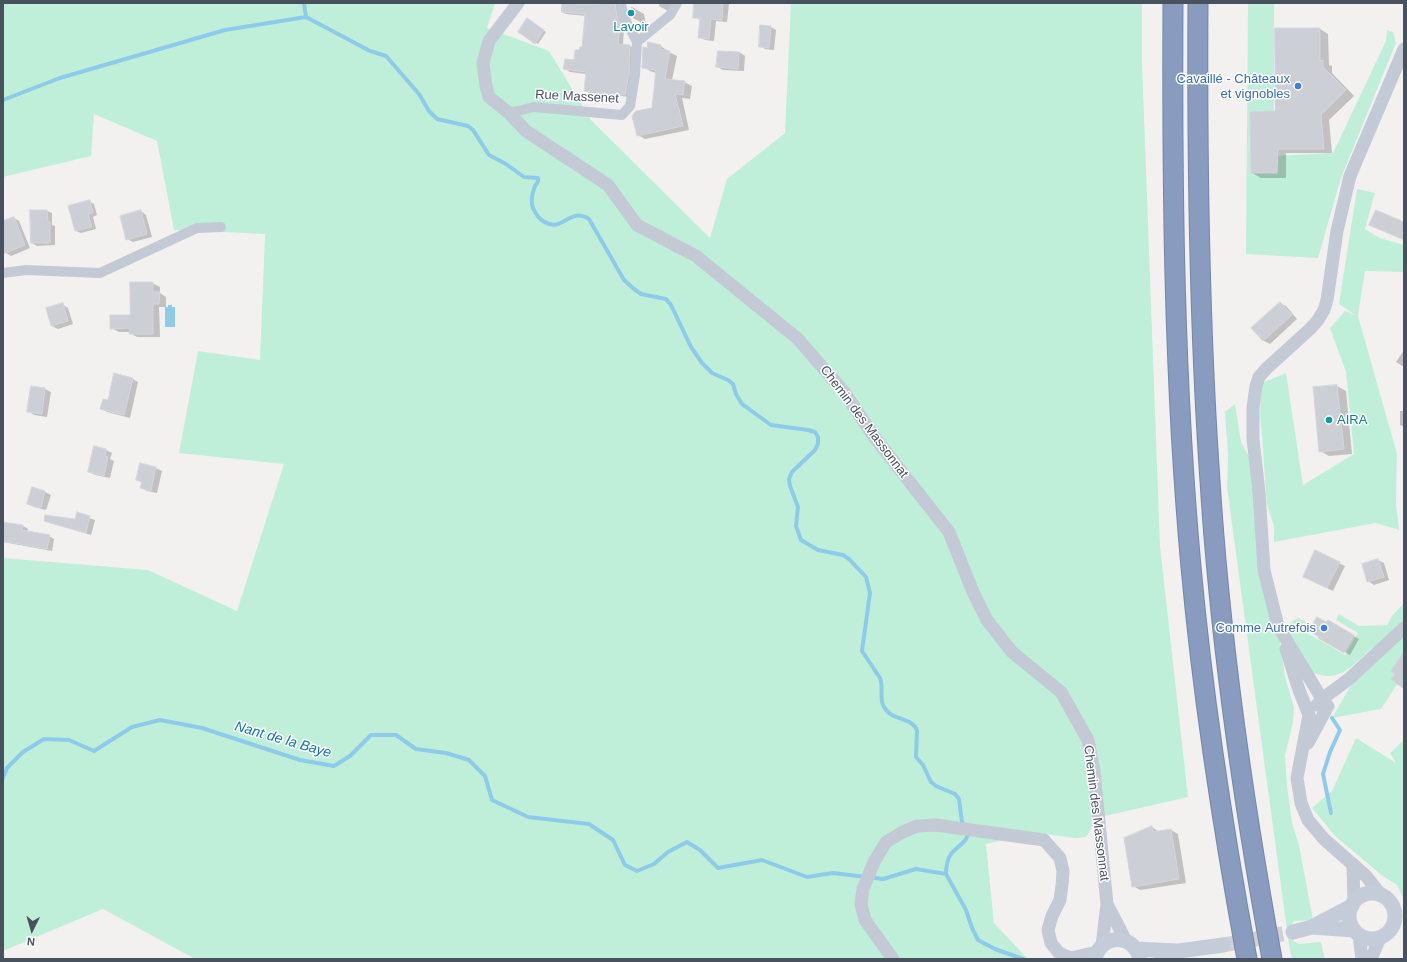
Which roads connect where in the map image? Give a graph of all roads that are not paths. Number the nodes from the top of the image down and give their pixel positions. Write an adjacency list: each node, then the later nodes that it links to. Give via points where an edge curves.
1 (518, 3): 8 (street, Chemin des Massonnat, via 490,41 483,63 489,97)
2 (621, 3): 6 (street, via 623,14)
3 (677, 3): 6 (street, via 670,15)
4 (1173, 3): 31 (highway, via 1176,338 1184,484 1209,728)
5 (1198, 3): 32 (highway, via 1202,341 1210,482 1233,714 1246,810)
6 (637, 42): 8 (street, Rue Massenet, via 630,106 622,115 534,107)
7 (1404, 50): 11 (street, via 1350,176 1337,231 1324,310 1310,329 1267,368 1256,386 1253,433 1264,570)
8 (509, 113): 18 (street, Chemin des Massonnat, via 526,131 608,186 637,225 696,256 798,339 844,392 875,438 949,532 987,620 1012,652 1061,692 1088,740 1094,771)
9 (221, 226): 10 (street, via 197,228 100,272 26,270)
10 (3, 273)
11 (1278, 626): 13 (street); 14 (street)
12 (1404, 628): 13 (street)
13 (1323, 706): 14 (street); 15 (street)
14 (1309, 715): 15 (street)
15 (1301, 755): 16 (street, via 1297,778 1301,803 1308,820)
16 (1353, 866): 17 (street, via 1366,876); 19 (street)
17 (1381, 895): 19 (main road, via 1368,894); 23 (main road, via 1391,904 1395,915 1391,929)
18 (1107, 904): 25 (street, Chemin des Massonnat); 26 (street, Chemin des Massonnat)
19 (1353, 904): 20 (main road); 22 (main road, via 1349,913)
20 (1312, 927): 21 (main road); 22 (main road)
21 (1293, 932)
22 (1356, 933): 23 (main road, via 1368,939); 33 (street)
23 (1380, 938): 34 (street)
24 (1223, 945): 27 (main road)
25 (1134, 950): 26 (main road, via 1114,940); 27 (main road)
26 (1098, 952): 28 (street)
27 (1179, 952): 30 (main road)
28 (1072, 958): 29 (street, via 1059,953 1051,942 1048,930 1060,900 1063,871 1060,858 1044,840 936,825 917,826 886,842 863,889 861,904 865,920)
29 (893, 959)
30 (1160, 959)
31 (1247, 959)
32 (1272, 959)
33 (1362, 959)
34 (1371, 959)

